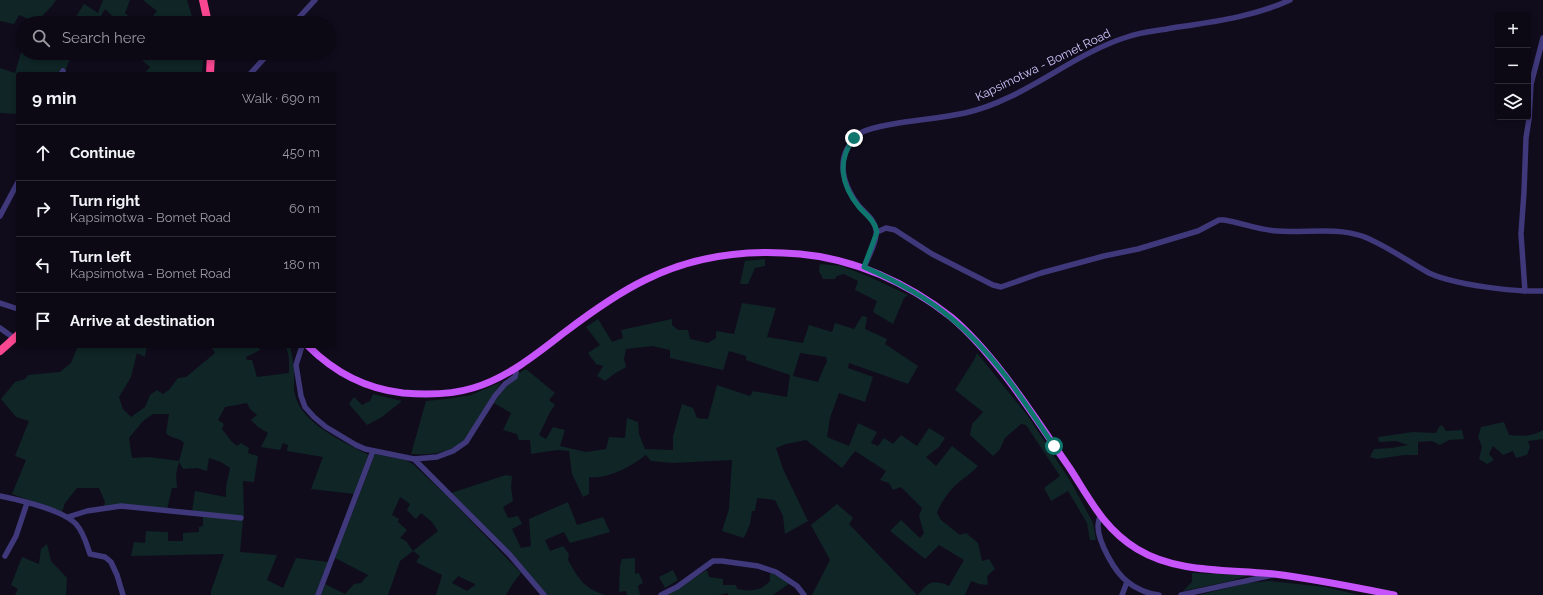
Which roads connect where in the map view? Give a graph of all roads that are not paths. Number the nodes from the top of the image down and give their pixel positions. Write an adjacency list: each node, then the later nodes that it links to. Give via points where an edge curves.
1 (203, 0): 4 (highway)
2 (315, 0): 5 (street)
3 (1290, 0): 13 (street, Kapsimotwa - Bomet Road, via 1270,9 1242,16 1128,36 1096,49 1024,89 976,110 944,118 876,127 859,134 846,151 843,171 850,193 873,221)
4 (206, 16)
5 (300, 16)
6 (1543, 38): 15 (street, via 1532,84 1526,138 1521,234)
7 (211, 60): 9 (highway)
8 (263, 60): 10 (street)
9 (210, 72)
10 (252, 72)
11 (16, 186): 12 (street)
12 (0, 216)
13 (877, 232): 14 (street); 15 (street, via 889,228 895,230 932,254 1001,288 1041,273 1198,231 1224,220 1271,230 1352,234 1375,242 1442,278 1479,286)
14 (864, 267): 24 (main road, via 817,256 773,252 738,253 685,264 631,286); 29 (main road, via 934,305 975,342 1024,402)
15 (1526, 291): 16 (street)
16 (1543, 291)
17 (0, 303): 18 (street)
18 (16, 308)
19 (0, 328): 20 (street)
20 (16, 336): 23 (highway)
21 (301, 348): 25 (street, via 296,365 305,407 326,427 356,445)
22 (310, 348): 24 (main road, via 333,367 354,379 384,390 411,393 438,394 471,389)
23 (0, 351)
24 (516, 368): 26 (street, via 515,377 495,396 466,442 453,451 437,457)
25 (373, 451): 26 (street); 36 (street)
26 (414, 459): 37 (street, via 510,555)
27 (0, 496): 28 (street)
28 (27, 503): 30 (street); 32 (street, via 16,536)
29 (1100, 516): 33 (main road, via 1117,535 1135,548 1162,560 1207,569); 34 (street, via 1100,538 1109,559)
30 (68, 517): 31 (street, via 87,511 121,506); 35 (street, via 84,534 90,554 105,556 113,564)
31 (241, 518)
32 (5, 556)
33 (1277, 574): 42 (street); 43 (main road)
34 (1127, 582): 40 (street); 41 (street)
35 (123, 595)
36 (318, 595)
37 (544, 595)
38 (661, 595): 39 (street, via 714,561 758,566 776,572 797,586)
39 (804, 595)
40 (1122, 595)
41 (1159, 595)
42 (1181, 595)
43 (1394, 595)

